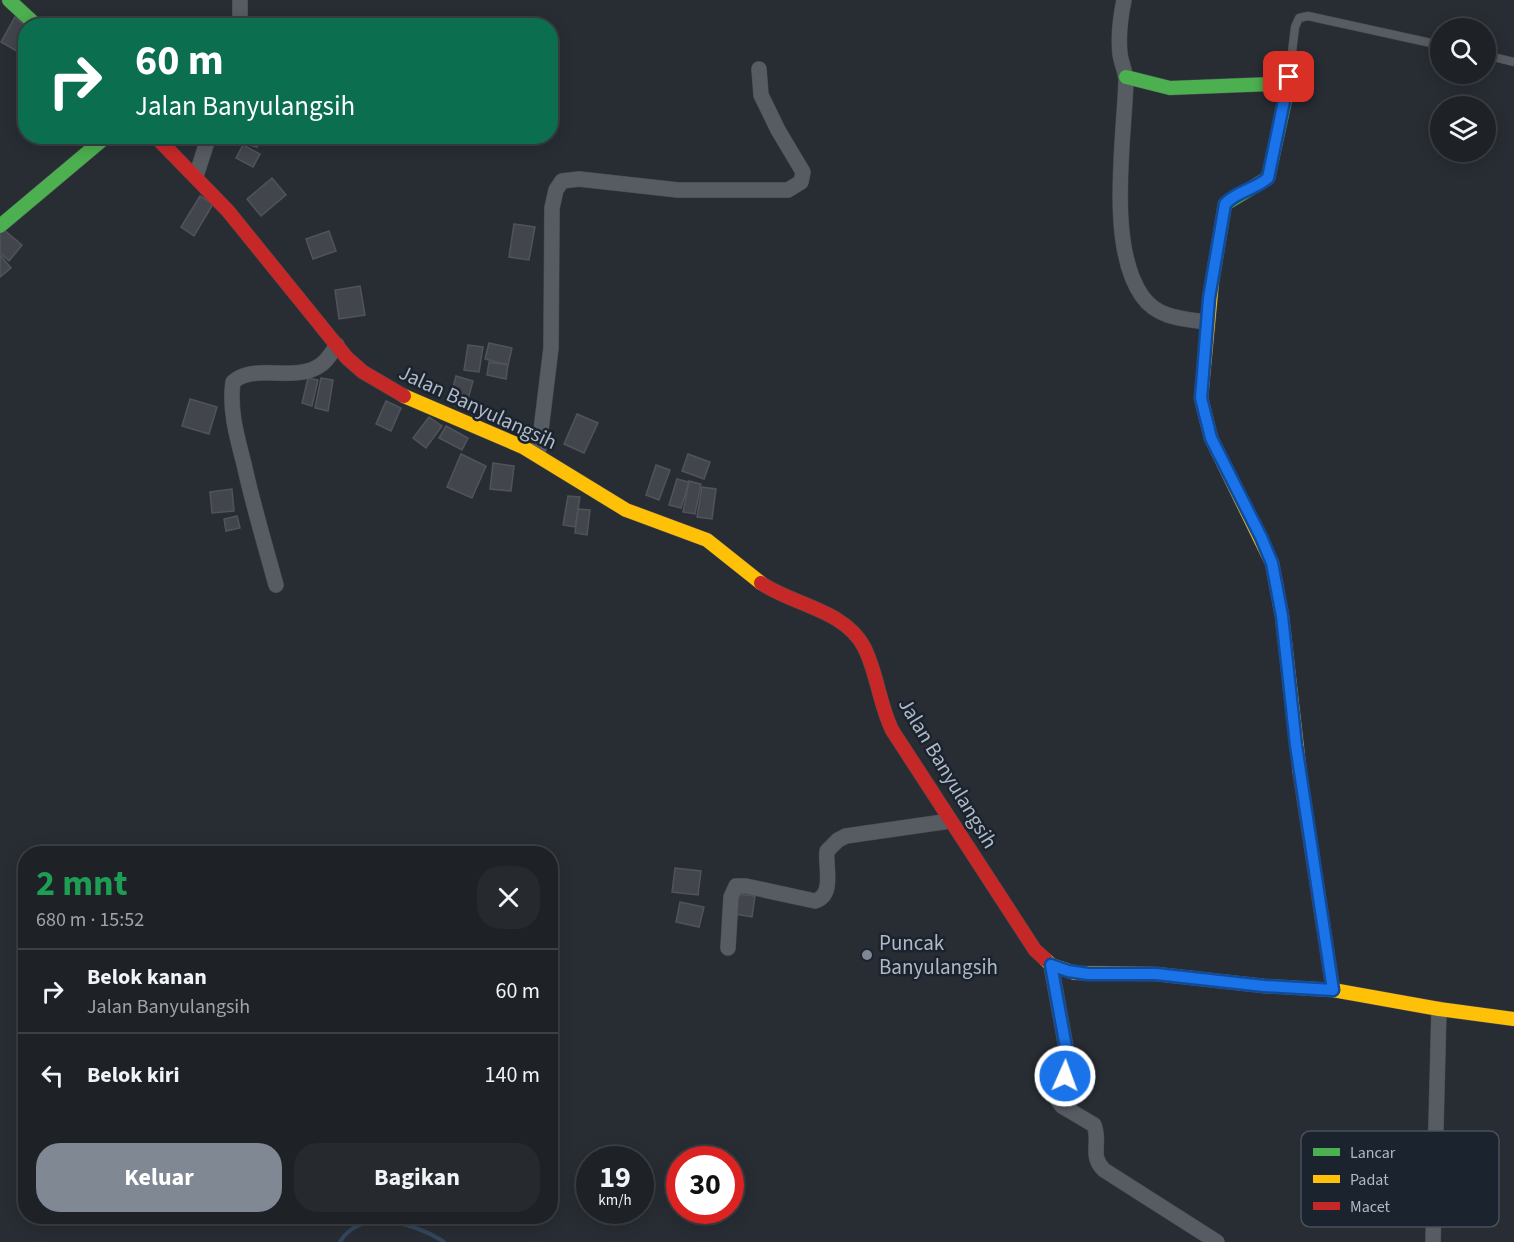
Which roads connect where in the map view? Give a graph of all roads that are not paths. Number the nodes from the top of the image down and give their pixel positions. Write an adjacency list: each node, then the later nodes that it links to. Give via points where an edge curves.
1 (9, 0): 4 (street)
2 (240, 0): 5 (street)
3 (1124, 0): 10 (street, via 1118,30)
4 (28, 18)
5 (240, 18)
6 (1430, 43): 11 (lane, via 1308,16 1299,18)
7 (1496, 58): 8 (lane)
8 (1514, 62)
9 (759, 69): 19 (street, via 761,95 803,172 801,182 788,190 678,190 579,179 562,181 556,190 552,207 550,348)
10 (1126, 77): 11 (street, via 1170,88 1272,84); 17 (street, via 1121,201 1123,248 1131,274 1142,296 1156,311 1174,318)
11 (1288, 87): 17 (street, via 1268,178 1234,194 1225,204)
12 (97, 144): 16 (street)
13 (163, 144): 15 (street, Jalan Banyulangsih)
14 (206, 144): 15 (street)
15 (196, 176): 18 (street, Jalan Banyulangsih)
16 (0, 226)
17 (1207, 322): 24 (street, via 1201,398 1211,438 1272,563)
18 (337, 345): 19 (street, Jalan Banyulangsih, via 363,372 388,389); 20 (street, via 324,363 313,370 249,374 232,382 231,403 250,498)
19 (538, 454): 21 (street, Jalan Banyulangsih, via 626,510 707,540 763,585 853,630 866,648 884,714)
20 (276, 585)
21 (950, 821): 22 (street, via 838,840 828,851 826,892 819,900 736,886 731,897); 23 (street, Jalan Banyulangsih, via 1035,950)
22 (728, 948)
23 (1051, 965): 24 (street, via 1088,974 1156,974); 29 (street, via 1067,1053 1067,1068 1056,1092 1058,1101 1094,1125 1098,1165)
24 (1333, 990): 25 (street)
25 (1439, 1009): 26 (street); 27 (street)
26 (1514, 1019)
27 (1436, 1131)
28 (1433, 1227): 30 (street)
29 (1217, 1242)
30 (1433, 1242)

